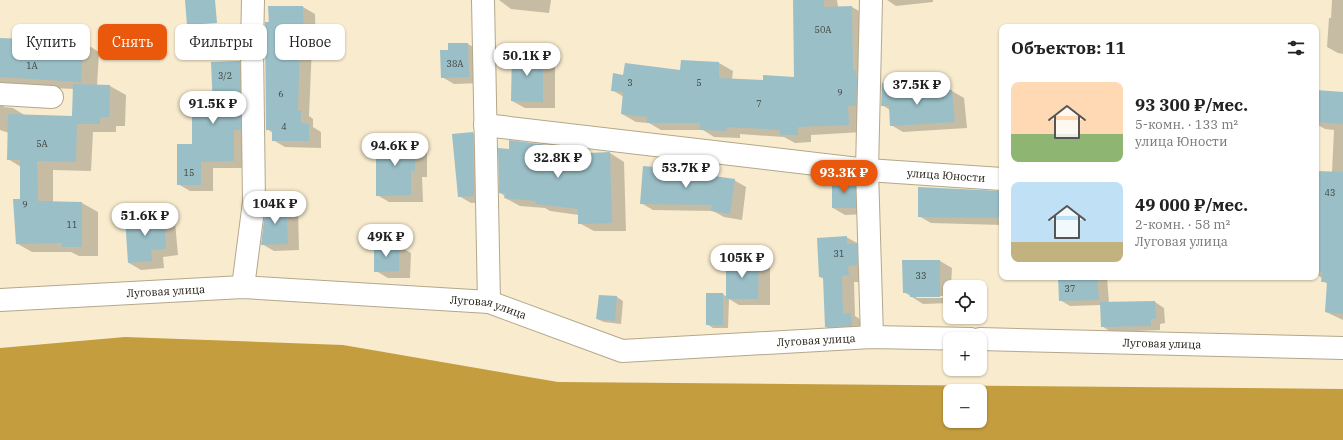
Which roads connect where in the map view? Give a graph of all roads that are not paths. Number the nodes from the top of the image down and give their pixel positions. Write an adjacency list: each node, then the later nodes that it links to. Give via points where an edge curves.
1 (253, 0): 9 (street, via 254,202)
2 (483, 0): 6 (street)
3 (871, 0): 7 (street)
4 (0, 94): 5 (street)
5 (52, 97)
6 (485, 125): 7 (street, улица Юности); 11 (street)
7 (867, 170): 8 (street, улица Юности); 12 (street)
8 (999, 179)
9 (243, 287): 10 (street, Луговая улица); 11 (street, Луговая улица)
10 (0, 300)
11 (489, 302): 12 (street, Луговая улица, via 622,351)
12 (872, 336): 13 (street, Луговая улица)
13 (943, 338)
14 (987, 339): 15 (street, Луговая улица)
15 (1343, 348)

